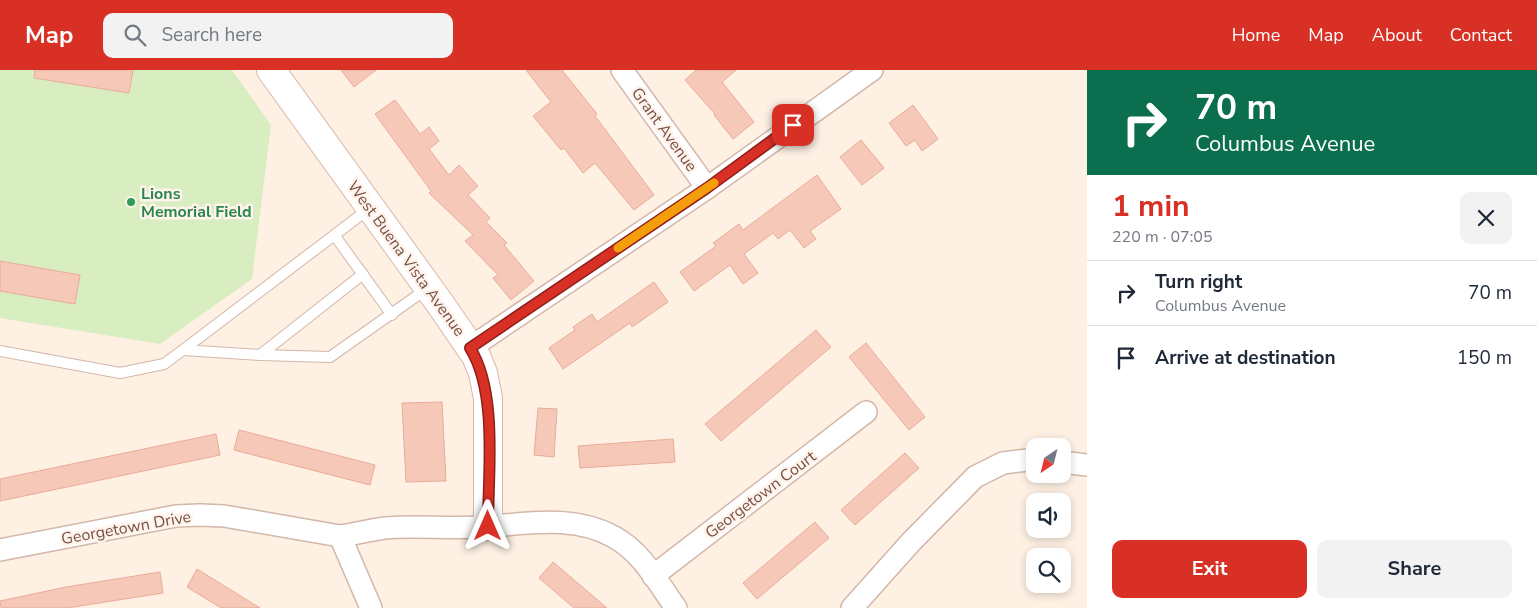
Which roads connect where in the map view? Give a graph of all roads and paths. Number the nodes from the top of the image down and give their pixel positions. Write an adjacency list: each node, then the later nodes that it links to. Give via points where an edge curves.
1 (270, 70): 5 (street, West Buena Vista Avenue)
2 (622, 70): 4 (street, Grant Avenue)
3 (872, 70): 4 (street)
4 (707, 188): 10 (street)
5 (370, 207): 6 (lane); 8 (street, West Buena Vista Avenue)
6 (335, 236): 7 (lane); 12 (lane)
7 (363, 274): 9 (lane); 13 (lane)
8 (428, 288): 9 (lane); 10 (street, West Buena Vista Avenue)
9 (392, 315): 13 (lane, via 330,357)
10 (470, 348): 18 (street, West Buena Vista Avenue, via 483,373 488,398)
11 (0, 350): 12 (lane, via 120,373 164,364)
12 (183, 350): 13 (lane)
13 (260, 355)
14 (866, 412): 21 (street, Georgetown Court)
15 (1026, 460): 24 (street, via 1003,463 975,477)
16 (1071, 463): 17 (street)
17 (1087, 465)
18 (488, 526): 19 (street, Georgetown Drive, via 387,528); 21 (street, Georgetown Drive, via 561,521 583,524 615,537 629,547)
19 (340, 536): 20 (street, Georgetown Drive, via 224,516 200,515 176,516); 22 (street)
20 (0, 550)
21 (653, 576): 23 (street, Georgetown Drive)
22 (371, 608)
23 (676, 608)
24 (852, 608)

